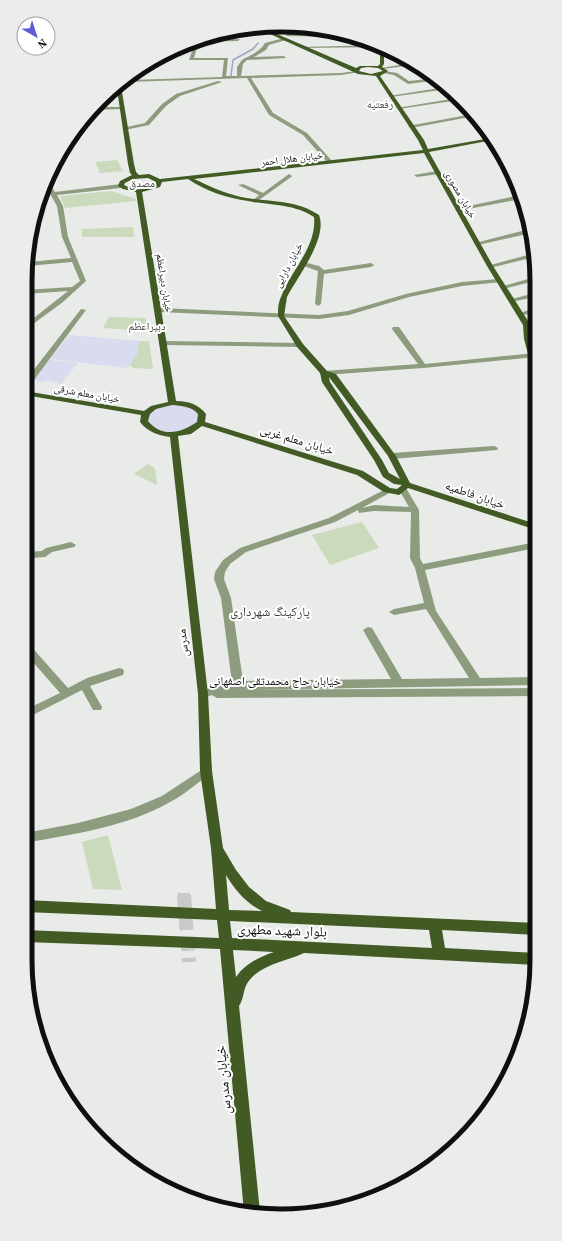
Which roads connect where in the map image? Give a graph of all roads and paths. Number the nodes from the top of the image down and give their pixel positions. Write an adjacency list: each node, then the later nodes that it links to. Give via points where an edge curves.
1 (271, 33): 3 (main road)
2 (299, 33): 3 (street)
3 (284, 37): 4 (street); 8 (main road); 12 (street, via 266,44 257,54)
4 (330, 37)
5 (238, 40): 6 (street)
6 (213, 41)
7 (364, 46): 8 (street)
8 (304, 47): 16 (main road)
9 (195, 48): 20 (street, via 191,58 226,59)
10 (381, 54): 15 (main road)
11 (284, 57): 12 (street)
12 (246, 58): 21 (street, via 239,67)
13 (406, 65): 15 (street)
14 (290, 68): 18 (street)
15 (382, 69): 16 (main road, via 364,66); 17 (main road); 22 (street, via 408,83)
16 (357, 71): 17 (main road); 18 (street)
17 (377, 75): 26 (main road, خیابان مصوری)
18 (292, 76): 19 (street)
19 (248, 77): 21 (street); 38 (street, via 271,114 305,134)
20 (224, 78): 21 (street); 23 (street)
21 (239, 78): 33 (street, via 178,95 147,124)
22 (429, 80)
23 (132, 81)
24 (439, 89): 26 (street)
25 (119, 92): 28 (main road)
26 (391, 96): 29 (main road, خیابان مصوری)
27 (452, 100): 29 (street)
28 (121, 108): 30 (street); 33 (main road); 43 (main road, via 126,158)
29 (399, 108): 32 (main road, خیابان مصوری)
30 (102, 109)
31 (467, 116): 32 (street)
32 (411, 126): 35 (main road, خیابان مصوری)
33 (125, 128): 43 (main road)
34 (486, 140): 35 (main road, خیابان هلال احمر)
35 (426, 151): 38 (main road, خیابان هلال احمر); 40 (main road, خیابان مصوری)
36 (416, 158): 39 (main road)
37 (423, 160): 40 (main road)
38 (330, 162): 39 (main road, خیابان هلال احمر)
39 (323, 163): 45 (main road, خیابان هلال احمر)
40 (432, 164): 41 (main road, خیابان مصوری)
41 (437, 173): 42 (street); 55 (main road, خیابان مصوری)
42 (417, 175)
43 (134, 176): 46 (main road, via 149,176); 48 (main road, via 122,182)
44 (289, 176): 52 (street)
45 (190, 179): 46 (main road, خیابان هلال احمر); 54 (main road, خیابان دارایی, via 209,189)
46 (160, 181): 50 (main road, via 155,188)
47 (240, 184): 52 (street)
48 (121, 186): 50 (main road); 51 (street)
49 (50, 187): 51 (street)
50 (140, 190): 73 (main road, خیابان دبیراعظم)
51 (55, 194): 59 (street, via 60,206 65,237)
52 (263, 195): 54 (street)
53 (516, 198): 55 (street)
54 (255, 201): 61 (main road, خیابان دارایی, via 299,208 313,212 317,216 318,225)
55 (458, 209): 57 (main road, خیابان مصوری)
56 (525, 232): 57 (street)
57 (478, 243): 63 (main road, خیابان مصوری)
58 (529, 257): 63 (street)
59 (75, 260): 60 (street); 67 (street, via 83,281)
60 (33, 264)
61 (303, 264): 64 (street, via 316,267); 76 (main road, خیابان دارایی, via 284,298)
62 (371, 265): 64 (street)
63 (490, 266): 66 (main road, خیابان مصوری)
64 (320, 273): 71 (street)
65 (530, 280): 66 (street)
66 (501, 284): 70 (main road, خیابان مصوری); 76 (street, via 462,284 414,294 349,313 319,317)
67 (75, 289): 68 (street); 77 (street)
68 (32, 292)
69 (530, 296): 70 (street)
70 (511, 300): 75 (main road, خیابان مصوری)
71 (318, 304)
72 (82, 310): 87 (street)
73 (159, 310): 76 (street); 81 (main road, خیابان دبیراعظم)
74 (530, 311): 75 (street)
75 (520, 314): 78 (main road, خیابان مصوری)
76 (281, 316): 82 (main road)
77 (32, 323)
78 (527, 325): 79 (main road, خیابان مصوری); 83 (main road, خیابان مصوری)
79 (530, 328)
80 (396, 329): 85 (street)
81 (164, 343): 82 (street); 89 (main road, خیابان دبیراعظم)
82 (300, 345): 86 (main road)
83 (530, 346)
84 (530, 359): 85 (street)
85 (423, 366): 86 (street)
86 (324, 373): 94 (main road, via 333,376); 95 (main road, via 326,382)
87 (32, 377)
88 (32, 394): 90 (main road, خیابان معلم شرقی)
89 (172, 403): 90 (main road, via 156,406); 91 (main road, via 188,404 199,410 202,414)
90 (146, 414): 92 (main road, via 143,419 148,429)
91 (201, 423): 92 (main road, via 191,431); 97 (main road, خیابان معلم غربی, via 360,473)
92 (174, 435): 117 (main road, مدرس)
93 (494, 448): 94 (street)
94 (394, 459): 95 (main road, via 389,466); 96 (main road)
95 (380, 464): 96 (main road, via 391,479)
96 (405, 486): 97 (main road, via 394,492); 98 (street); 100 (main road, خیابان فاطمیه)
97 (386, 489): 114 (street, via 332,520 243,550 222,567 219,579 226,598)
98 (415, 510): 99 (street, via 374,508); 104 (street, via 415,558)
99 (362, 511)
100 (530, 525)
101 (71, 545): 103 (street, via 49,550 44,554)
102 (530, 546): 104 (street)
103 (32, 555)
104 (420, 568): 105 (street)
105 (429, 605): 106 (street); 112 (street)
106 (394, 612)
107 (368, 630): 111 (street)
108 (32, 654): 116 (street)
109 (119, 672): 113 (street)
110 (530, 681): 112 (street, خیابان حاج محمدتقی اصفهانی)
111 (399, 682): 112 (street, خیابان حاج محمدتقی اصفهانی); 114 (street, خیابان حاج محمدتقی اصفهانی)
112 (477, 682)
113 (84, 685): 116 (street); 118 (street)
114 (238, 685): 117 (street, خیابان حاج محمدتقی اصفهانی)
115 (530, 692): 117 (street, خیابان حاج محمدتقی اصفهانی)
116 (67, 694): 119 (street)
117 (203, 694): 120 (main road, مدرس)
118 (97, 707)
119 (32, 712)
120 (206, 771): 121 (street, via 166,799 136,812); 122 (main road, مدرس)
121 (32, 837)
122 (217, 848): 124 (main road, مدرس); 125 (main road, via 242,891 277,912)
123 (32, 906): 124 (main road, بلوار شهید مطهری)
124 (224, 915): 125 (main road, بلوار شهید مطهری); 129 (main road, خیابان مدرس)
125 (298, 918): 126 (main road, بلوار شهید مطهری)
126 (435, 924): 127 (main road, بلوار شهید مطهری); 131 (main road)
127 (530, 929)
128 (32, 936): 129 (main road, بلوار شهید مطهری)
129 (227, 945): 130 (main road, بلوار شهید مطهری); 133 (main road, خیابان مدرس)
130 (308, 947): 131 (main road, بلوار شهید مطهری); 133 (main road, via 273,958 252,969 240,983)
131 (439, 954): 132 (main road, بلوار شهید مطهری)
132 (530, 959)
133 (234, 1009): 134 (main road, خیابان مدرس)
134 (252, 1207)

